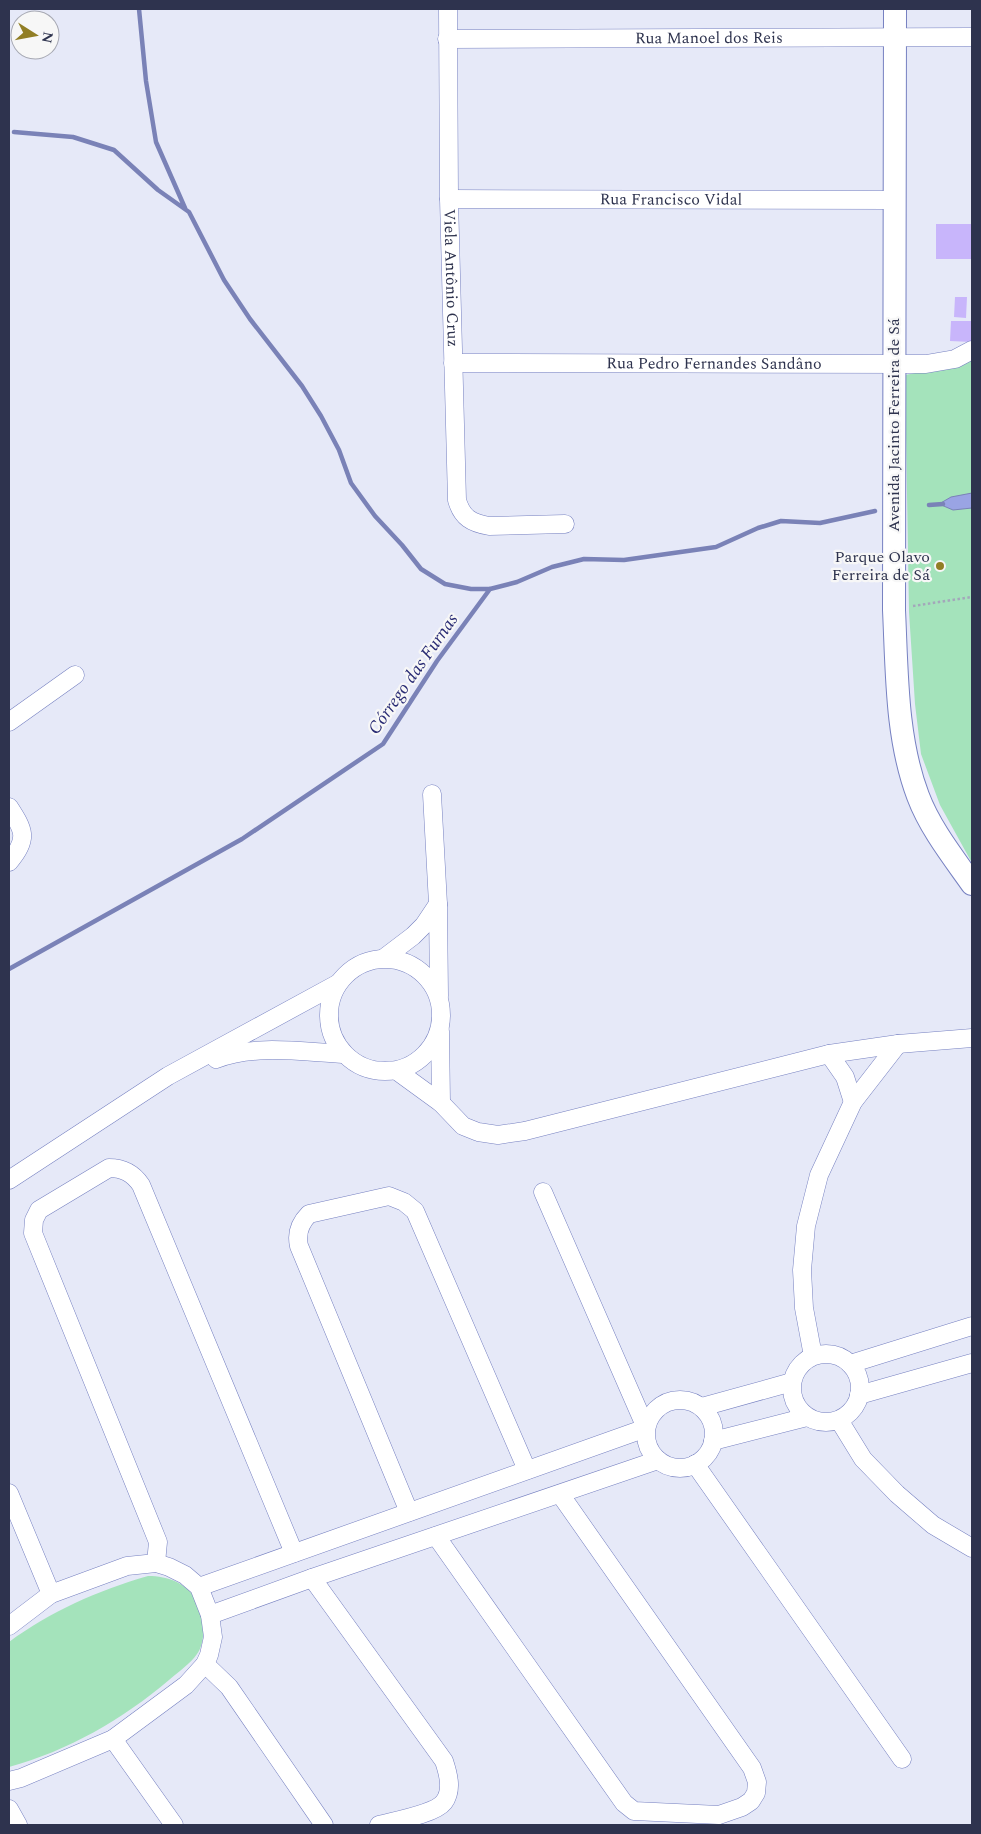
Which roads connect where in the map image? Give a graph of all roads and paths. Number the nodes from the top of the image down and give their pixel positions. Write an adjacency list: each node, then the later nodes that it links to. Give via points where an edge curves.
1 (448, 9): 5 (street, Viela Antônio Cruz)
2 (895, 9): 4 (main road, Avenida Jacinto Ferreira de Sá)
3 (972, 37): 4 (street, Rua Manoel dos Reis)
4 (895, 38): 5 (street, Rua Manoel dos Reis); 7 (main road, Avenida Jacinto Ferreira de Sá)
5 (447, 39): 6 (street, Viela Antônio Cruz)
6 (449, 199): 7 (street, Rua Francisco Vidal); 9 (street, Viela Antônio Cruz)
7 (895, 200): 10 (main road, Avenida Jacinto Ferreira de Sá)
8 (972, 350): 10 (street, Rua Pedro Fernandes Sandâno, via 944,362)
9 (453, 363): 10 (street, Rua Pedro Fernandes Sandâno); 11 (street, Viela Antônio Cruz, via 457,500 467,519 490,526)
10 (894, 364): 13 (main road, Avenida Jacinto Ferreira de Sá)
11 (565, 524)
12 (972, 598): 13 (path)
13 (894, 610): 19 (main road, Avenida Jacinto Ferreira de Sá, via 898,698 909,769 925,811)
14 (75, 675): 15 (street)
15 (9, 722)
16 (432, 794): 20 (street)
17 (9, 806): 18 (street, via 22,834 21,845)
18 (9, 862)
19 (972, 884)
20 (438, 904): 21 (street, via 424,925); 23 (street)
21 (384, 958): 22 (street, via 350,970); 23 (street, via 418,969 430,981)
22 (338, 984): 27 (street, via 330,1001 328,1020 333,1039); 30 (street)
23 (439, 998): 24 (street)
24 (440, 1026): 29 (street, via 428,1051 414,1064); 31 (street)
25 (972, 1038): 26 (street)
26 (898, 1044): 28 (street); 32 (street)
27 (344, 1054): 29 (street, via 360,1066 378,1071); 30 (street, via 266,1050 233,1052)
28 (829, 1054): 31 (street, via 525,1131 498,1135 462,1126); 32 (street, via 845,1077)
29 (397, 1070): 31 (street)
30 (168, 1076): 33 (street)
31 (441, 1102)
32 (853, 1102): 36 (street, via 819,1175 806,1226 802,1270 804,1308)
33 (9, 1180)
34 (543, 1192): 44 (street)
35 (972, 1326): 38 (street)
36 (813, 1356): 38 (street, via 831,1354); 39 (street, via 802,1364)
37 (972, 1363): 40 (street)
38 (850, 1364): 40 (street, via 857,1373)
39 (792, 1382): 41 (street); 42 (street, via 795,1402)
40 (859, 1395): 43 (street, via 855,1406)
41 (702, 1408): 44 (street, via 684,1400 664,1403 650,1418); 45 (street, via 712,1423)
42 (807, 1417): 43 (street, via 817,1421); 45 (street)
43 (839, 1420): 53 (street, via 863,1459 896,1494 934,1526)
44 (646, 1428): 46 (street, via 648,1445); 48 (street)
45 (713, 1441): 47 (street, via 710,1451)
46 (658, 1460): 47 (street, via 675,1468); 50 (street)
47 (695, 1464): 63 (street)
48 (528, 1470): 51 (street); 51 (street, via 415,1211 389,1196 309,1214 298,1230 299,1246)
49 (9, 1493): 58 (street)
50 (560, 1494): 52 (street); 52 (street, via 752,1768 757,1782 756,1793 742,1807 719,1815 634,1811 624,1803)
51 (409, 1512): 54 (street)
52 (436, 1536): 56 (street)
53 (972, 1548)
54 (294, 1553): 55 (street, via 141,1185 128,1172 109,1168 39,1210 33,1233 158,1542); 57 (street)
55 (156, 1563): 57 (street, via 185,1575); 58 (street, via 127,1566)
56 (312, 1578): 59 (street); 69 (street, via 444,1761 449,1774 449,1789 444,1802 432,1810)
57 (199, 1587): 59 (street)
58 (52, 1594): 60 (street)
59 (210, 1615): 61 (street, via 213,1637)
60 (9, 1626)
61 (205, 1664): 62 (street, via 186,1685); 68 (street, via 229,1687)
62 (113, 1739): 64 (street); 67 (street)
63 (902, 1759)
64 (9, 1781)
65 (9, 1809): 66 (street)
66 (18, 1825)
67 (174, 1825)
68 (324, 1825)
69 (379, 1825)

